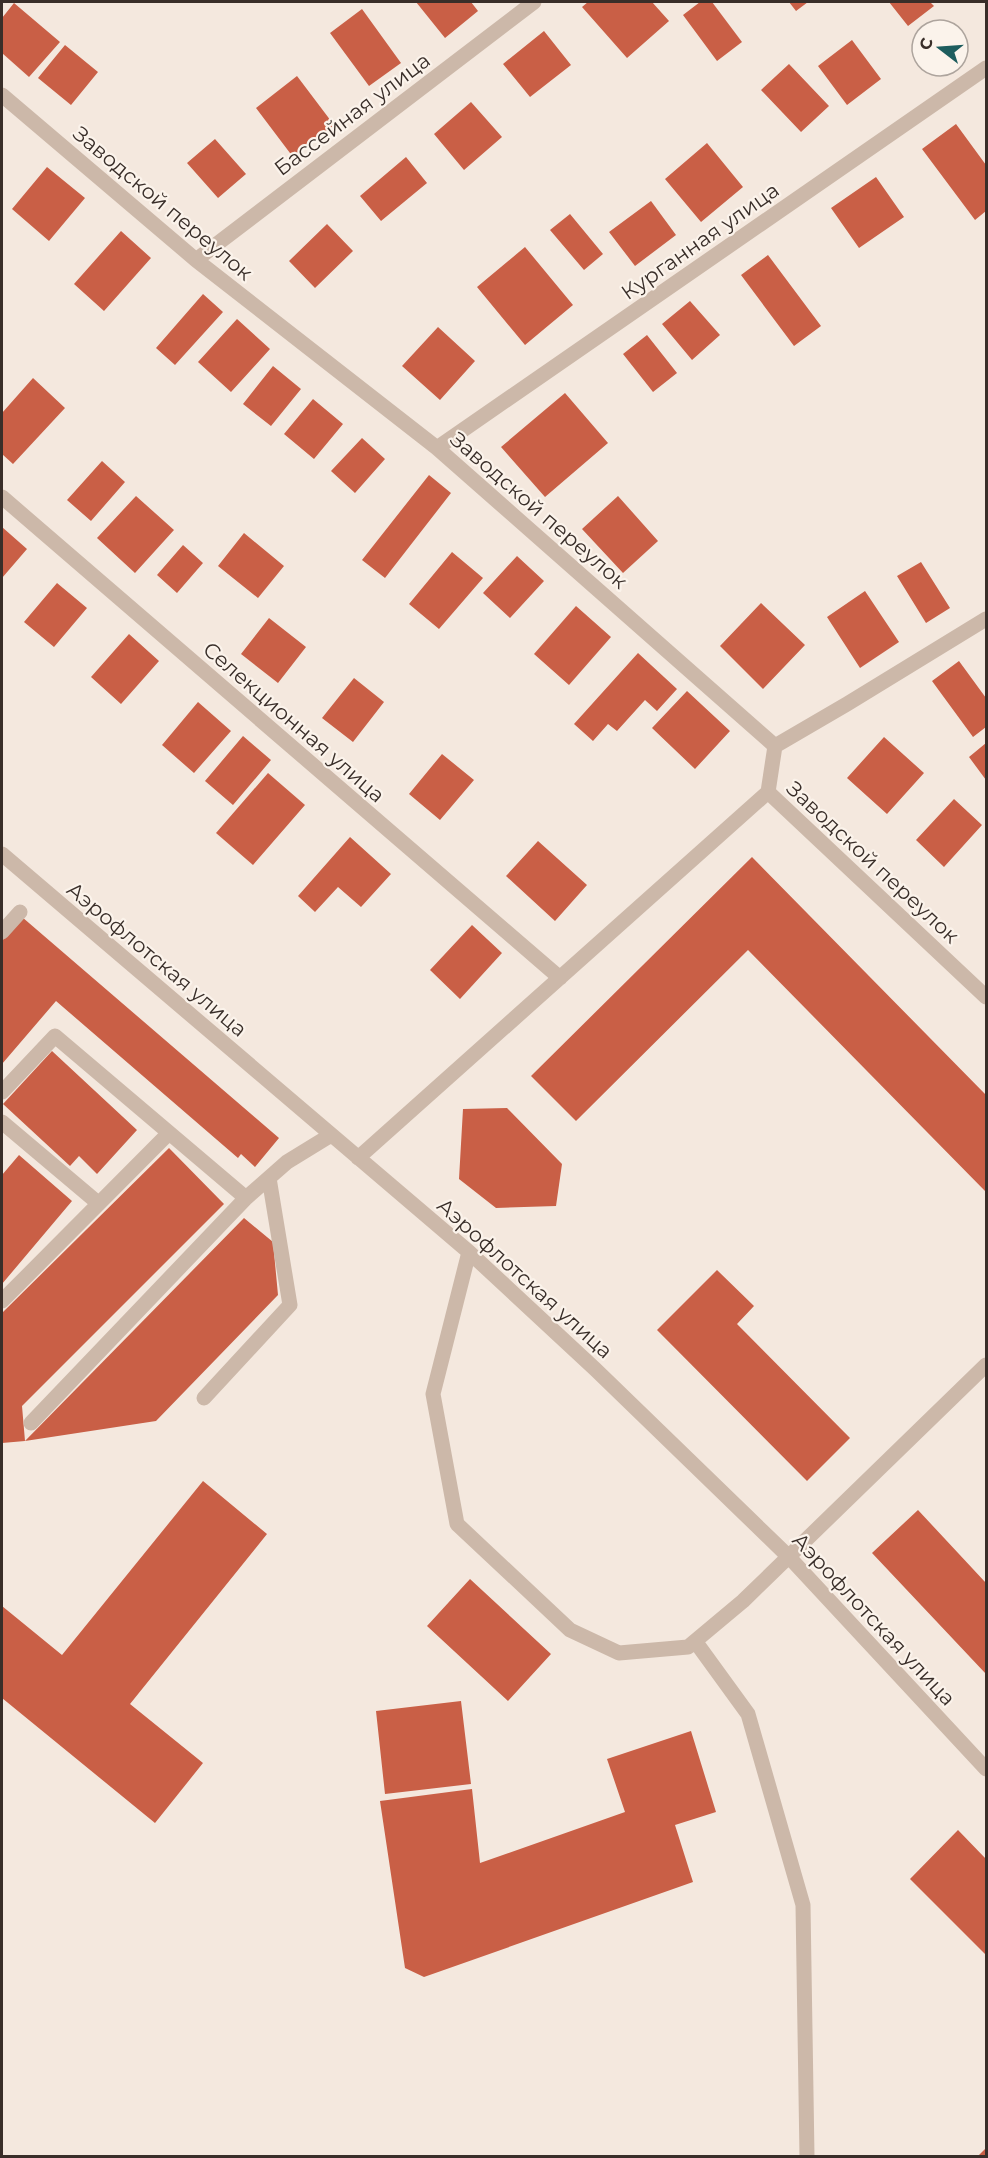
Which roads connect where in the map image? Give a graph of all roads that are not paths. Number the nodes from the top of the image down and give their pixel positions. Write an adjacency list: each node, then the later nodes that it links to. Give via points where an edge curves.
1 (534, 2): 4 (street, Бассейная улица)
2 (987, 68): 5 (street, Курганная улица)
3 (2, 95): 4 (street, Заводской переулок)
4 (196, 260): 5 (street, Заводской переулок)
5 (437, 448): 8 (street, Заводской переулок)
6 (2, 497): 13 (street, Селекционная улица)
7 (987, 619): 8 (street)
8 (775, 746): 9 (street, Заводской переулок)
9 (768, 792): 13 (street); 14 (street, Заводской переулок)
10 (2, 854): 18 (street, Аэрофлотская улица)
11 (20, 912): 12 (street)
12 (2, 932)
13 (560, 978): 19 (street)
14 (987, 996)
15 (2, 1092): 17 (street, via 55,1036)
16 (2, 1122): 22 (street)
17 (169, 1133): 21 (street); 22 (street)
18 (331, 1135): 19 (street, Аэрофлотская улица); 20 (street)
19 (358, 1158): 23 (street, Аэрофлотская улица)
20 (269, 1178): 21 (street); 26 (street, via 290,1305)
21 (246, 1198): 27 (street)
22 (98, 1203): 24 (street)
23 (469, 1252): 28 (street, Аэрофлотская улица); 29 (street, via 432,1394 457,1524 570,1630 619,1653 688,1647)
24 (2, 1300)
25 (987, 1365): 28 (street)
26 (204, 1398)
27 (31, 1423)
28 (789, 1557): 29 (street); 30 (street, Аэрофлотская улица)
29 (695, 1641): 31 (street, via 748,1714 803,1905)
30 (987, 1769)
31 (807, 2157)

